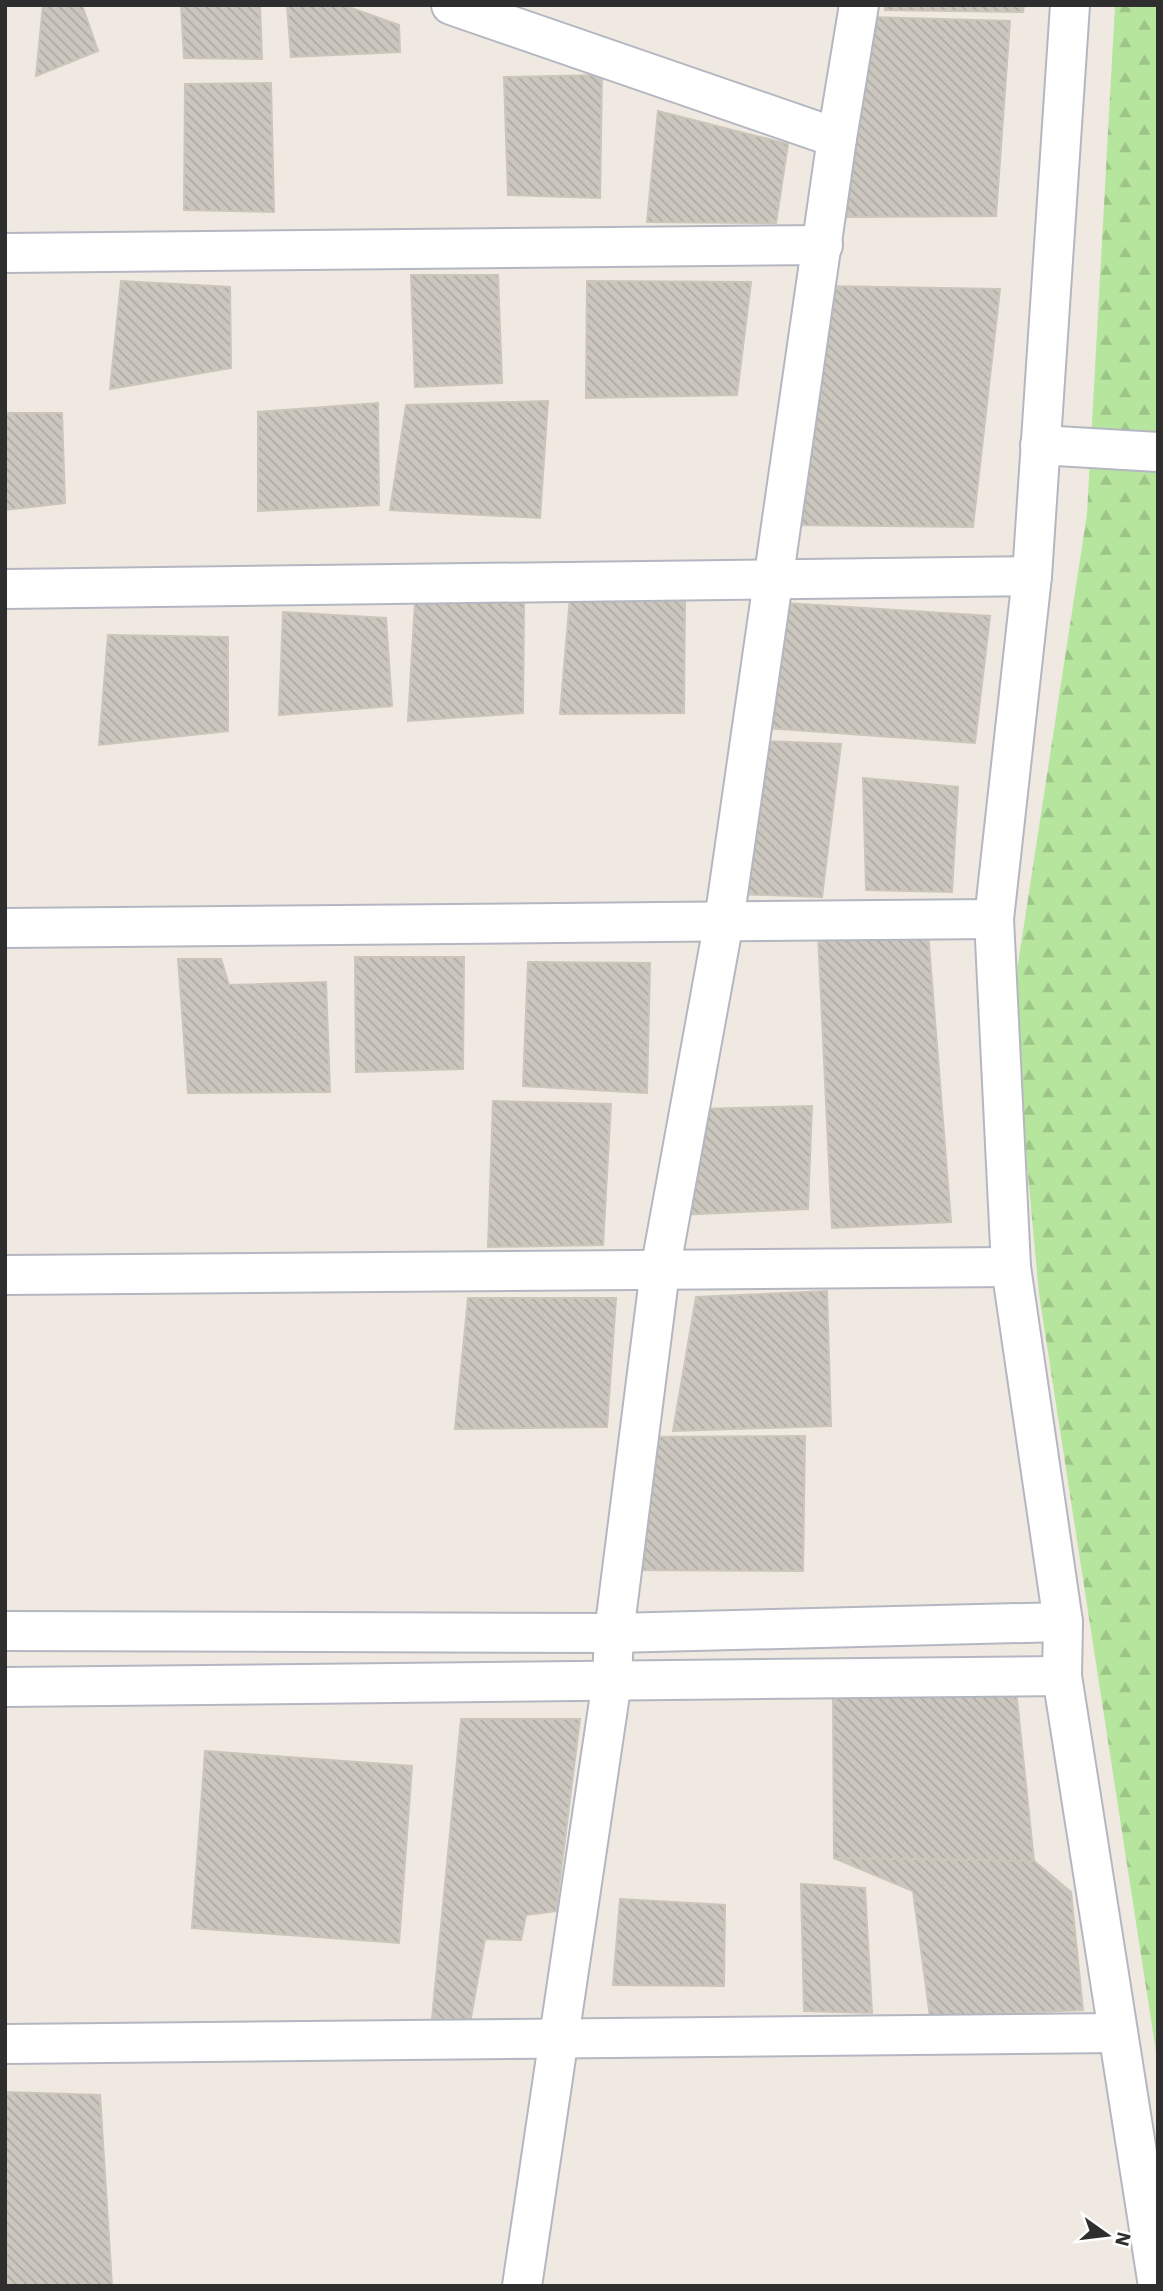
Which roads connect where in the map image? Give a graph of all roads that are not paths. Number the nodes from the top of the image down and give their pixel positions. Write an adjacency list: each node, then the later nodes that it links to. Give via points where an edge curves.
1 (451, 5): 4 (street)
2 (858, 5): 4 (street)
3 (1070, 5): 7 (street)
4 (837, 138): 5 (street)
5 (823, 245): 6 (street); 10 (street)
6 (5, 253)
7 (1040, 445): 8 (street); 9 (street)
8 (1158, 452)
9 (1032, 576): 10 (street); 12 (street)
10 (774, 580): 11 (street); 13 (street)
11 (5, 589)
12 (993, 919): 13 (street); 15 (street)
13 (724, 921): 14 (street); 16 (street)
14 (5, 928)
15 (1011, 1267): 16 (street); 18 (street)
16 (660, 1271): 17 (street); 20 (street)
17 (5, 1275)
18 (1063, 1622): 20 (street); 21 (street)
19 (5, 1631): 20 (street)
20 (614, 1633): 22 (street)
21 (1062, 1676): 22 (street); 24 (street)
22 (612, 1681): 23 (street); 25 (street)
23 (5, 1687)
24 (1118, 2033): 25 (street); 28 (street)
25 (559, 2038): 26 (street); 27 (street)
26 (5, 2044)
27 (522, 2286)
28 (1158, 2286)

